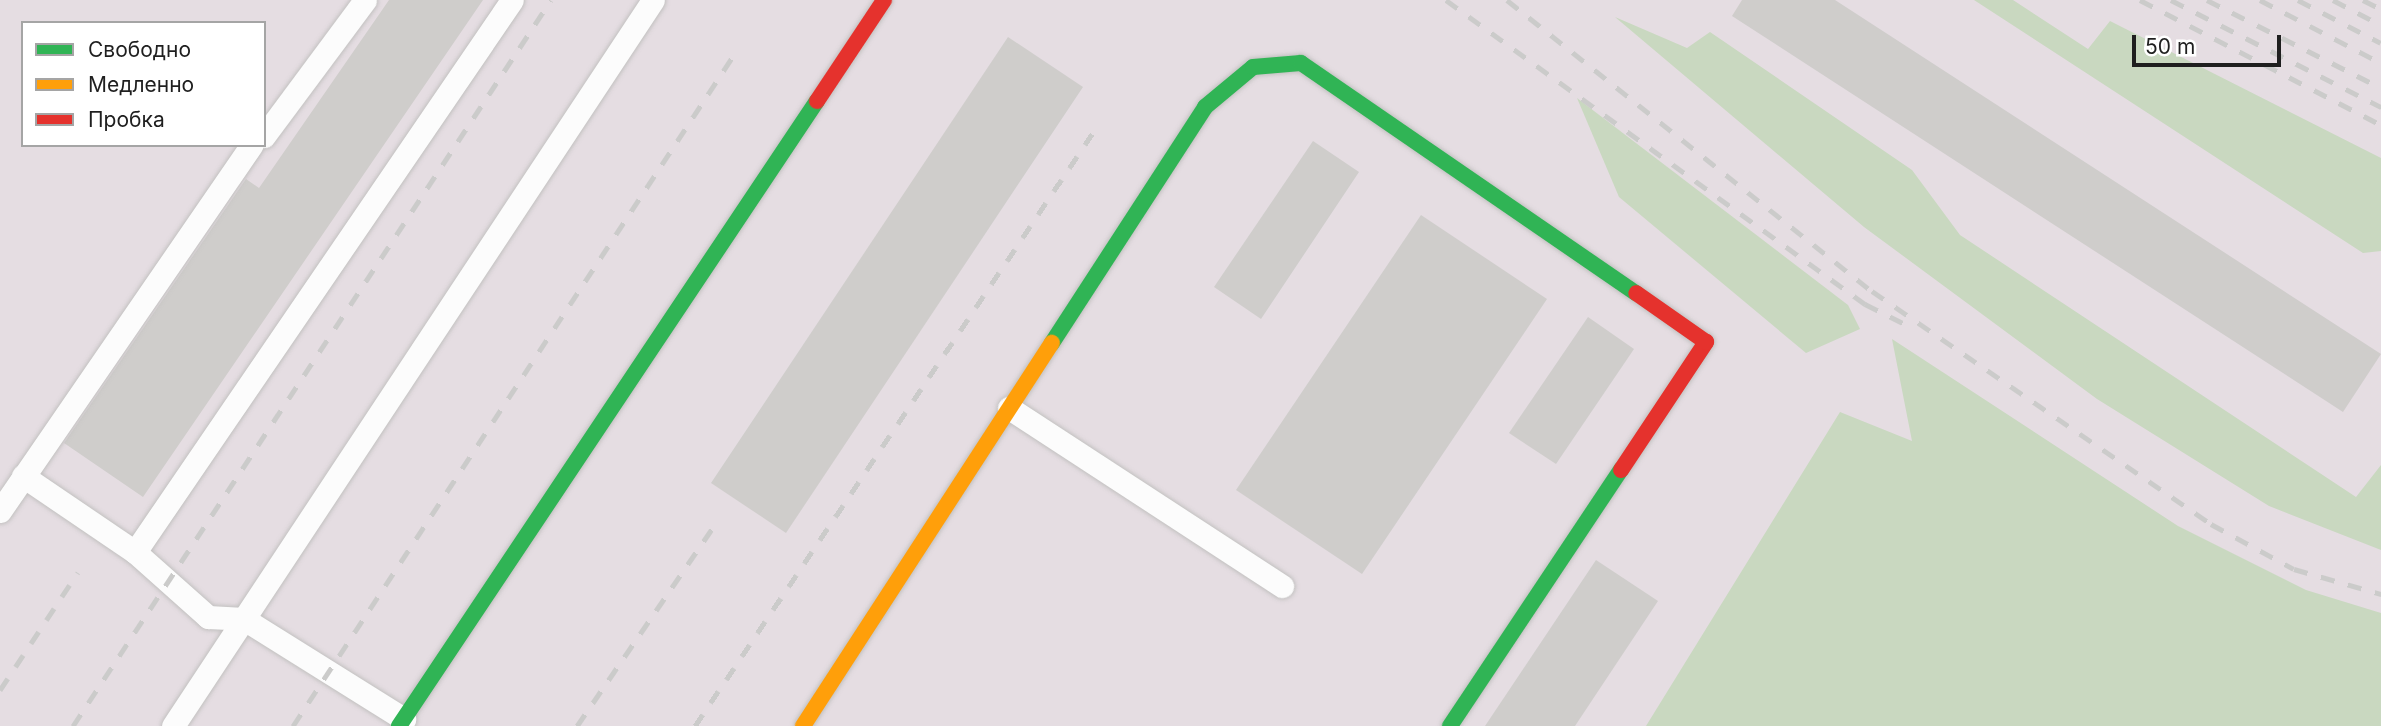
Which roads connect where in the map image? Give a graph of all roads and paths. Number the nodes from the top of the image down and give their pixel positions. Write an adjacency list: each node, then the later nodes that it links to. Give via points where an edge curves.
1 (365, 0): 5 (street)
2 (512, 0): 10 (street)
3 (653, 0): 12 (street)
4 (884, 0): 13 (street)
5 (266, 133)
6 (250, 147): 8 (street)
7 (1009, 408): 11 (street); 15 (street); 16 (street, via 1205,107 1253,67 1301,63 1569,243 1706,342)
8 (23, 476): 9 (street); 10 (street)
9 (0, 511)
10 (135, 552): 12 (street, via 208,617)
11 (1282, 586)
12 (244, 619): 13 (street); 14 (street)
13 (402, 723)
14 (173, 726)
15 (803, 726)
16 (1450, 726)

